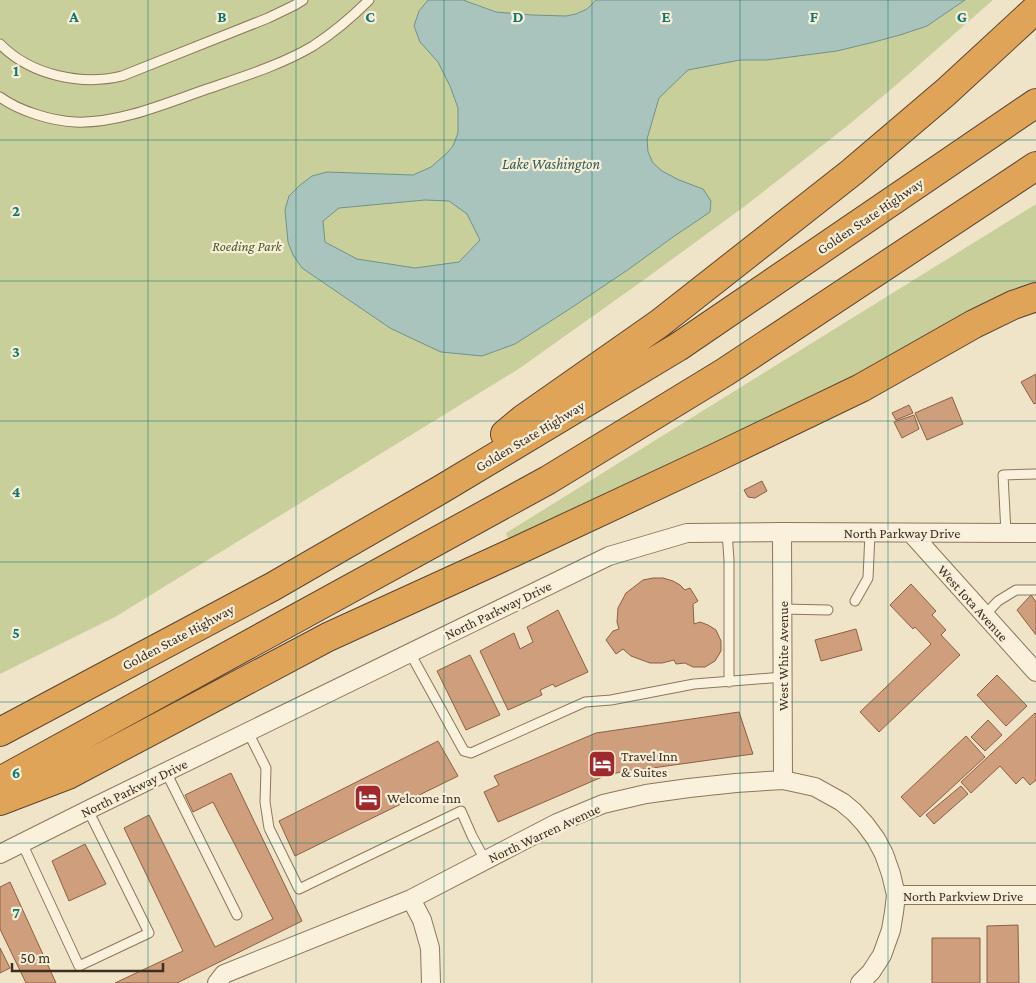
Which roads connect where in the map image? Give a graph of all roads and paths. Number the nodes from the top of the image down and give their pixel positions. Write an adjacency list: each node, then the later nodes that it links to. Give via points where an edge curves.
1 (303, 0): 4 (lane, via 268,18 108,79 69,78 41,70 18,60)
2 (369, 0): 5 (lane, via 334,31 287,59 145,110 94,122 74,122 18,108)
3 (1036, 9): 10 (highway, via 852,172 660,323 523,419)
4 (0, 44)
5 (0, 97)
6 (1036, 103): 10 (highway, Golden State Highway, via 678,348)
7 (1036, 166): 30 (highway, via 725,372 548,480)
8 (1036, 297): 31 (highway, via 974,324 861,388 328,637 68,775)
9 (1036, 474): 15 (lane, via 1003,475)
10 (440, 490): 26 (highway, Golden State Highway, via 272,587)
11 (727, 532): 12 (street, North Parkway Drive); 22 (street, North Parkway Drive, via 687,533 609,556); 25 (lane)
12 (782, 532): 13 (street, North Parkway Drive); 19 (street, West White Avenue)
13 (870, 533): 14 (street, North Parkway Drive); 18 (lane, via 868,578)
14 (911, 533): 15 (street, North Parkway Drive); 21 (street, West Iota Avenue)
15 (1006, 533): 16 (street, North Parkway Drive)
16 (1036, 533)
17 (1036, 590): 21 (lane, via 1016,590 998,601)
18 (855, 601)
19 (782, 610): 20 (lane); 24 (street, West White Avenue)
20 (828, 610)
21 (985, 615): 23 (street, West Iota Avenue)
22 (410, 653): 25 (lane, via 464,750 471,753 585,702 694,684); 27 (street, North Parkway Drive)
23 (1036, 672)
24 (783, 677): 25 (lane); 29 (street, West White Avenue)
25 (729, 682)
26 (0, 732)
27 (248, 732): 28 (street, North Parkway Drive); 35 (lane, via 266,768 265,802 269,828 299,889 461,811)
28 (166, 772): 32 (street, North Parkway Drive); 39 (lane)
29 (783, 780): 35 (street, North Warren Avenue, via 680,789 603,804 557,823); 36 (street, North Warren Avenue, via 815,787 854,812 884,854)
30 (0, 781)
31 (0, 802)
32 (88, 810): 33 (street, North Parkway Drive); 33 (lane, via 148,933 79,966)
33 (22, 843): 34 (street, North Parkway Drive)
34 (0, 854)
35 (485, 860): 38 (street, North Warren Avenue)
36 (896, 895): 37 (street, North Parkview Drive); 42 (street, North Parkview Drive, via 891,930 882,955)
37 (1036, 895)
38 (411, 899): 40 (street, North Warren Avenue, via 224,974); 41 (street, via 422,920 430,948)
39 (237, 915)
40 (217, 983)
41 (431, 983)
42 (860, 983)

